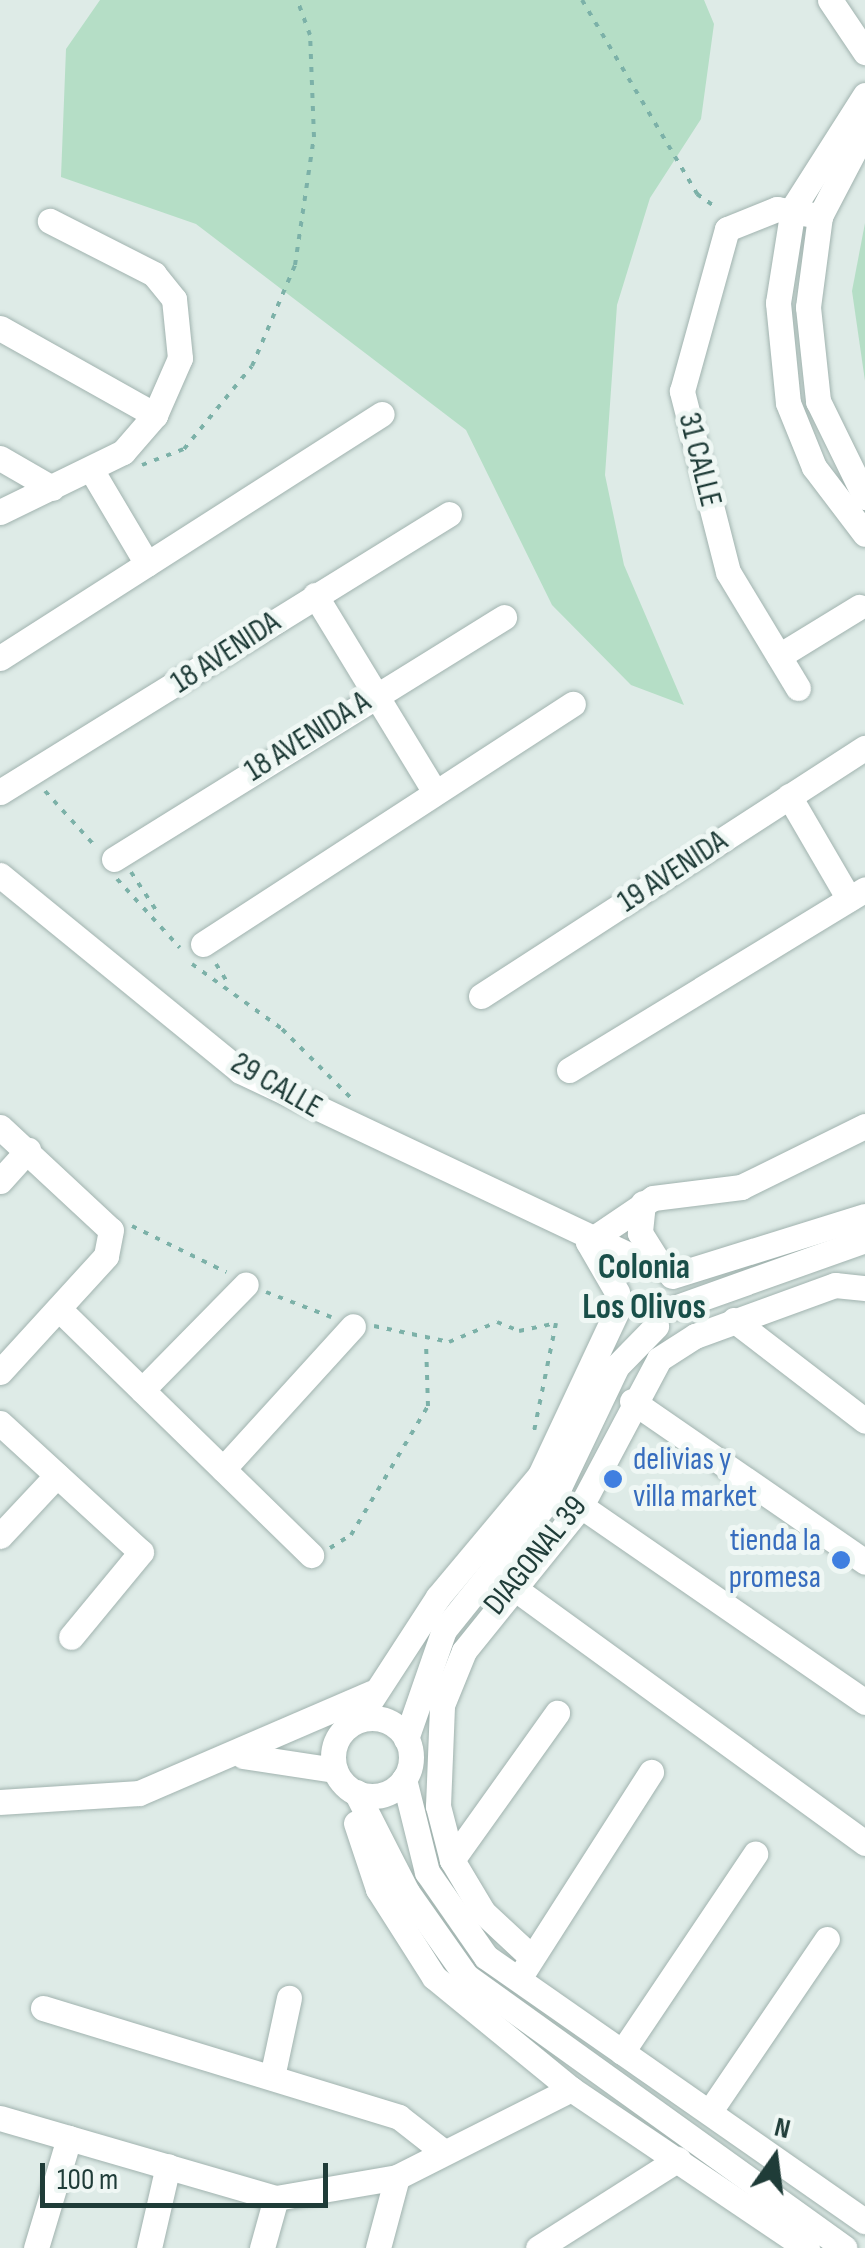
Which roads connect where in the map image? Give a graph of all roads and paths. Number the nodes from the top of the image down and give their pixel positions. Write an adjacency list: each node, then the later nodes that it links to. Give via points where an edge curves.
1 (298, 0): 15 (path, via 310,36 314,137 296,265 252,366 184,449)
2 (582, 0): 9 (path, via 697,194)
3 (832, 0): 4 (street)
4 (865, 52)
5 (865, 95): 7 (street)
6 (865, 130): 8 (street)
7 (793, 208): 8 (street); 9 (street); 21 (street, via 778,303 788,403 814,468)
8 (820, 216): 18 (street, via 808,349 837,453)
9 (734, 220): 26 (street, 31 CALLE, via 682,396 728,572)
10 (50, 221): 13 (street, via 154,274 174,300 180,358)
11 (0, 328): 13 (street)
12 (382, 414): 22 (street)
13 (156, 415): 16 (street)
14 (0, 458): 17 (street)
15 (135, 468)
16 (92, 471): 17 (street); 22 (street)
17 (52, 488): 19 (street)
18 (865, 497)
19 (0, 512)
20 (449, 514): 23 (street, 18 AVENIDA)
21 (865, 534)
22 (147, 564): 27 (street)
23 (315, 596): 29 (street); 32 (street, 18 AVENIDA)
24 (859, 608): 26 (street)
25 (504, 617): 29 (street, 18 AVENIDA A)
26 (779, 656): 28 (street, 31 CALLE)
27 (0, 658)
28 (798, 688)
29 (375, 695): 33 (street); 35 (street, 18 AVENIDA A)
30 (573, 704): 33 (street)
31 (865, 748): 34 (street, 19 AVENIDA)
32 (1, 791)
33 (434, 791): 39 (street)
34 (789, 796): 37 (street); 41 (street, 19 AVENIDA)
35 (117, 857): 38 (path)
36 (0, 876): 51 (street, 29 CALLE, via 240,1070)
37 (857, 894): 42 (street)
38 (158, 914)
39 (203, 944): 40 (path)
40 (230, 985)
41 (481, 996)
42 (569, 1070)
43 (865, 1126): 47 (street, via 742,1187)
44 (0, 1127): 45 (street)
45 (28, 1150): 46 (street); 49 (street)
46 (0, 1182)
47 (643, 1203): 51 (street); 52 (street, via 640,1233)
48 (865, 1216): 52 (street)
49 (111, 1230): 53 (path, via 163,1236); 57 (street, via 106,1256)
50 (865, 1240): 56 (street)
51 (588, 1242): 52 (street, 29 CALLE); 55 (street)
52 (661, 1270): 55 (street, via 632,1269); 56 (street)
53 (246, 1284): 59 (path); 63 (street)
54 (865, 1288): 58 (street, DIAGONAL 39, via 836,1285)
55 (618, 1299): 60 (street, via 634,1323); 69 (street, DIAGONAL 39)
56 (677, 1307): 60 (street)
57 (60, 1310): 62 (street); 63 (street)
58 (734, 1320): 64 (street, DIAGONAL 39, via 658,1359); 65 (street)
59 (353, 1326): 61 (path); 67 (street)
60 (656, 1326): 81 (street, DIAGONAL 39, via 617,1366 559,1487 444,1630)
61 (426, 1342): 69 (path, via 465,1340 497,1322 519,1331 556,1323 534,1425); 72 (path, via 428,1406 351,1535)
62 (0, 1372)
63 (142, 1390): 67 (street)
64 (632, 1401): 70 (street, DIAGONAL 39); 73 (street)
65 (865, 1420)
66 (0, 1422): 68 (street)
67 (223, 1469): 72 (street)
68 (57, 1475): 71 (street); 75 (street, via 141,1552)
69 (540, 1476): 76 (street, DIAGONAL 39)
70 (581, 1506): 74 (street, DIAGONAL 39); 77 (street)
71 (0, 1536)
72 (310, 1555)
73 (865, 1562)
74 (514, 1588): 87 (street); 89 (street, DIAGONAL 39, via 464,1651 442,1705 437,1788)
75 (71, 1637)
76 (371, 1693): 79 (street, DIAGONAL 39); 80 (street)
77 (865, 1702)
78 (557, 1712): 89 (street)
79 (352, 1724): 80 (street); 81 (street, via 386,1720); 85 (street)
80 (301, 1725): 82 (street)
81 (406, 1739): 84 (street)
82 (218, 1761): 85 (street, via 261,1752); 86 (street, via 139,1793)
83 (651, 1772): 91 (street)
84 (404, 1779): 85 (street, via 382,1794); 92 (street, via 426,1872 486,1957)
85 (346, 1783): 97 (street, via 345,1804 378,1889 434,1977); 113 (street, via 406,1892 466,1976)
86 (0, 1802)
87 (865, 1843)
88 (755, 1854): 95 (street)
89 (452, 1860): 91 (street, DIAGONAL 39, via 483,1912)
90 (828, 1939): 98 (street)
91 (527, 1953): 92 (street)
92 (522, 1985): 95 (street)
93 (288, 1998): 96 (street)
94 (43, 2008): 96 (street)
95 (622, 2052): 98 (street)
96 (272, 2077): 101 (street, via 399,2117)
97 (572, 2088): 101 (street); 102 (street)
98 (710, 2111): 106 (street)
99 (0, 2118): 100 (street)
100 (69, 2138): 103 (street); 107 (street)
101 (444, 2152): 104 (street)
102 (678, 2160): 111 (street); 112 (street)
103 (168, 2166): 105 (street); 108 (street)
104 (397, 2178): 105 (street); 110 (street)
105 (276, 2198): 109 (street)
106 (865, 2221)
107 (36, 2248)
108 (149, 2248)
109 (262, 2248)
110 (378, 2248)
111 (538, 2248)
112 (807, 2248)
113 (844, 2248)

